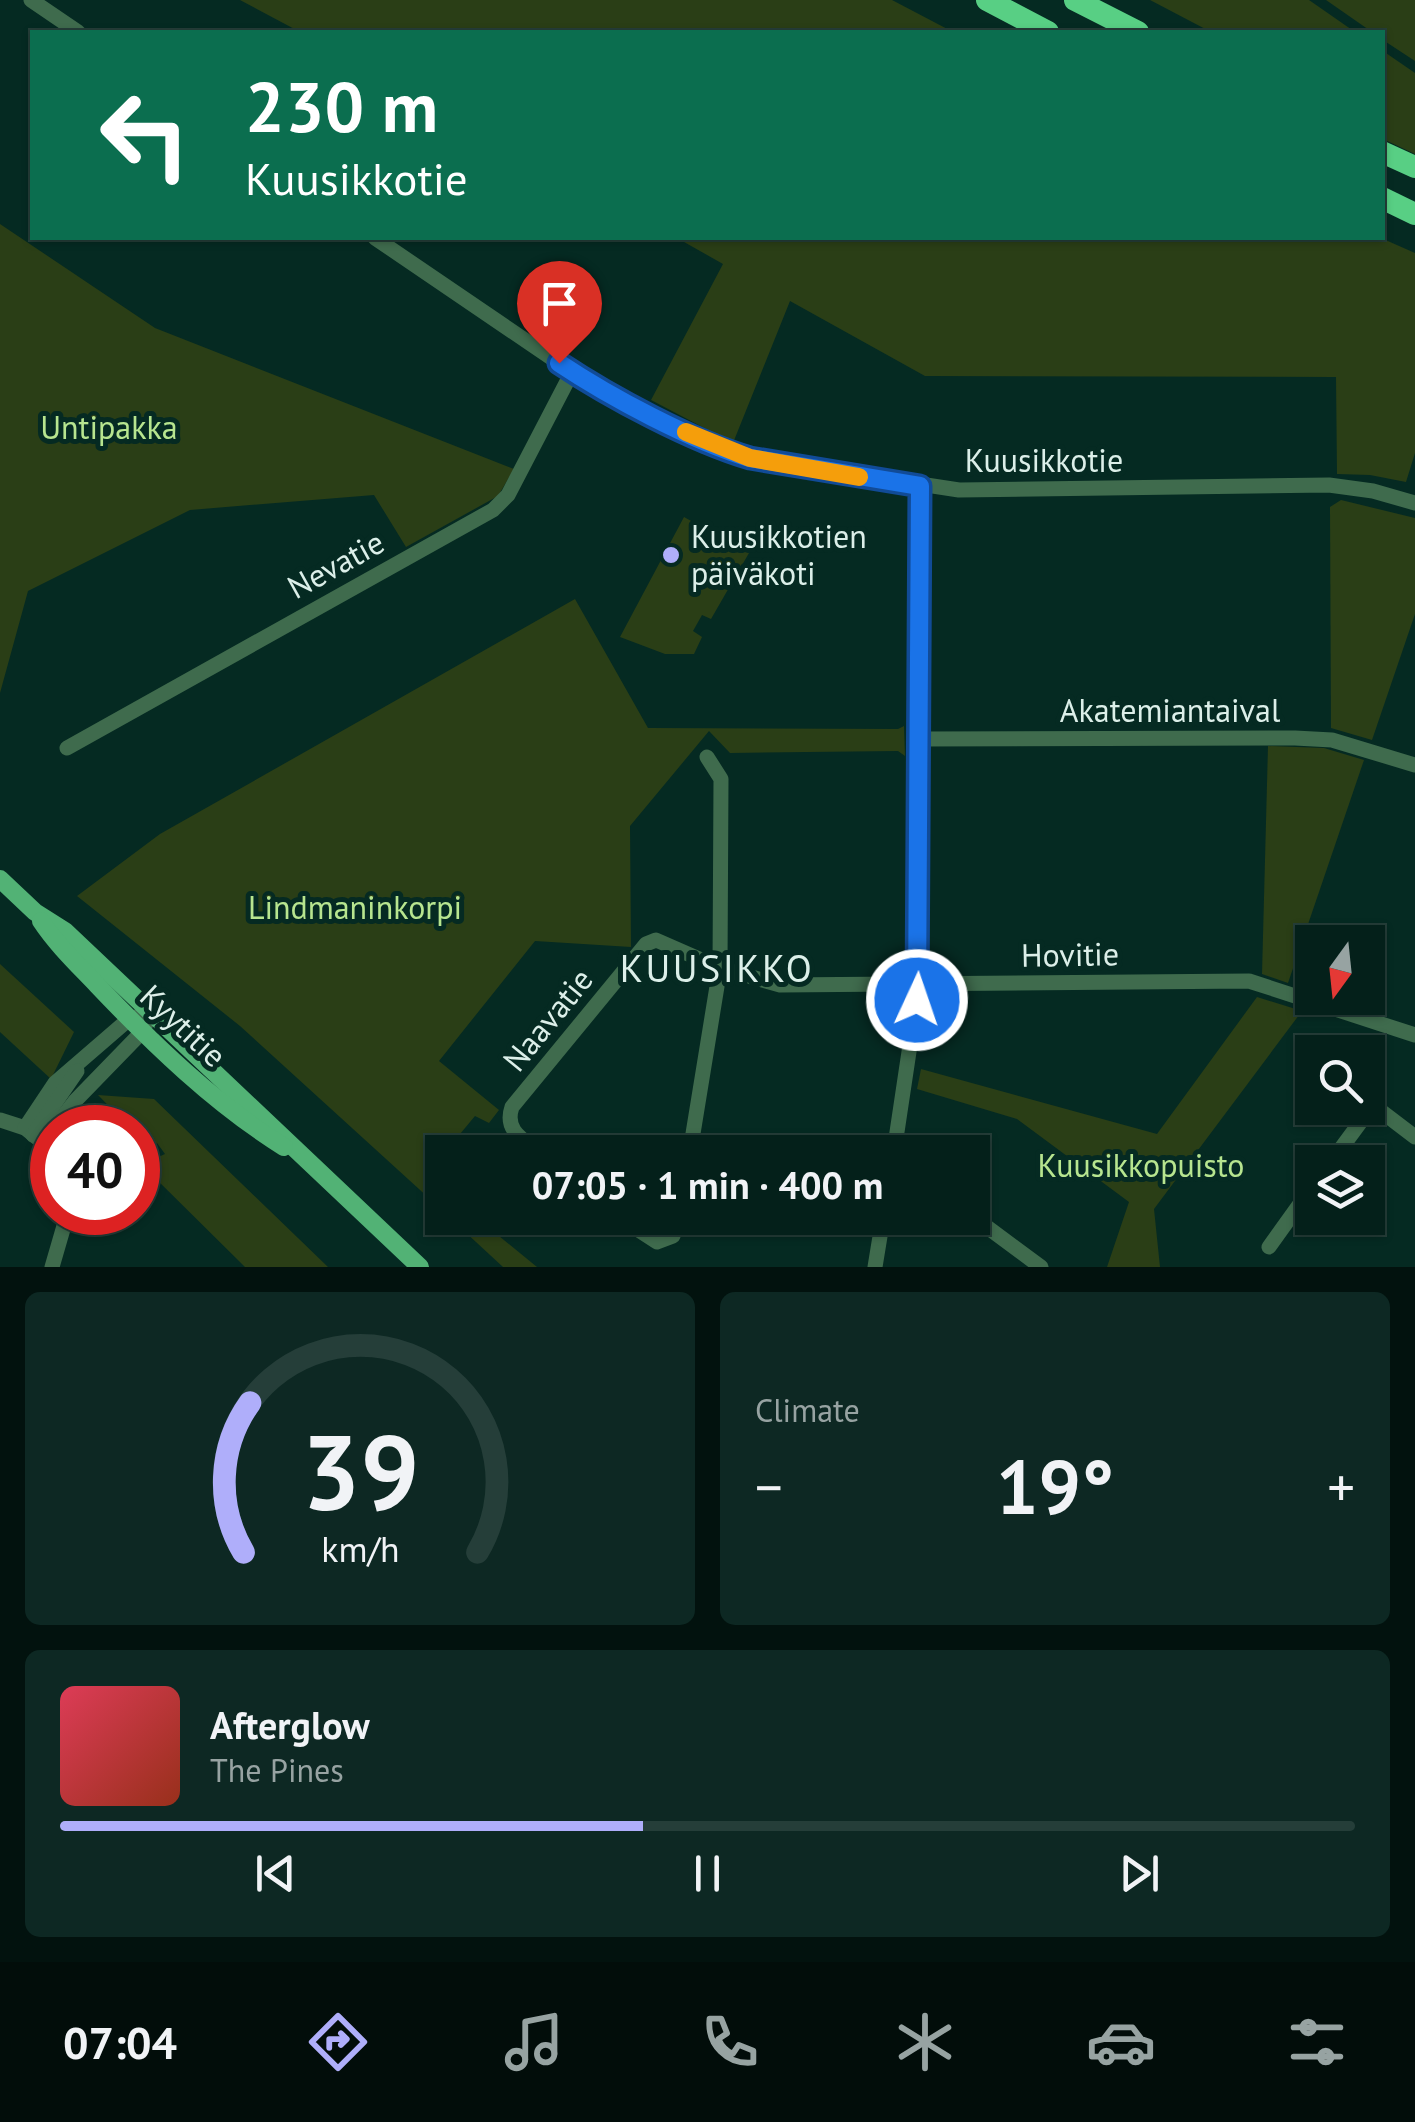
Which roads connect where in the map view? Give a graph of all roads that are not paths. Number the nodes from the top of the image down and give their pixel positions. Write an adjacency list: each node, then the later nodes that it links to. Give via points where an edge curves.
1 (32, 0): 4 (street)
2 (987, 0): 5 (highway)
3 (1075, 0): 6 (highway)
4 (75, 30)
5 (1044, 30)
6 (1134, 30)
7 (1385, 153): 8 (highway)
8 (1415, 167)
9 (1385, 199): 10 (highway)
10 (1415, 214)
11 (378, 240): 12 (street, Kuusikkotie)
12 (572, 372): 13 (street, Kuusikkotie, via 727,451); 16 (street, Nevatie, via 508,495 493,510)
13 (920, 486): 14 (street, Kuusikkotie, via 1329,486); 15 (street)
14 (1415, 503)
15 (921, 739): 18 (street, Akatemiantaival, via 1294,738 1332,740); 21 (street)
16 (67, 748)
17 (707, 758): 20 (street, via 721,779)
18 (1415, 765)
19 (0, 879): 22 (main road, Kyytitie, via 65,931)
20 (720, 968): 21 (street, Hovitie, via 780,985); 28 (street, Naavatie, via 656,940 646,944 512,1107 510,1126); 29 (street)
21 (919, 985): 23 (street, Hovitie, via 1249,980); 30 (street)
22 (141, 1021): 24 (street, via 55,1083); 25 (street); 41 (main road, Kyytitie, via 281,1132)
23 (1415, 1035)
24 (50, 1105)
25 (71, 1105)
26 (0, 1120): 27 (street)
27 (30, 1130)
28 (520, 1135)
29 (693, 1135)
30 (897, 1135)
31 (1415, 1136): 32 (street, via 1372,1105)
32 (1343, 1145)
33 (1295, 1211): 39 (street)
34 (990, 1230): 43 (street)
35 (61, 1235): 40 (street)
36 (644, 1235): 37 (street, via 657,1242)
37 (673, 1235)
38 (881, 1235): 42 (street)
39 (1269, 1247)
40 (52, 1267)
41 (420, 1267)
42 (875, 1267)
43 (1041, 1267)

